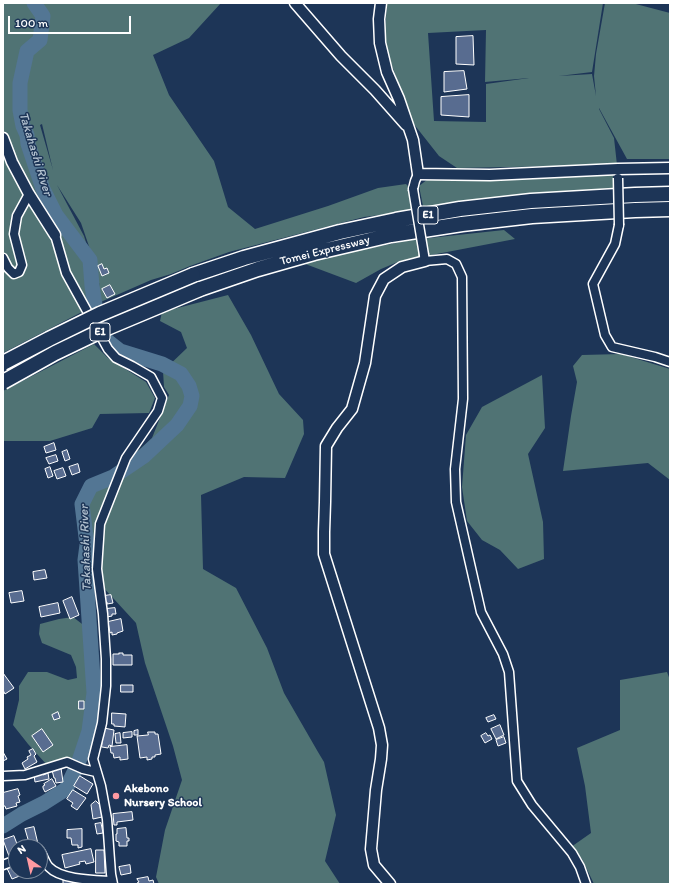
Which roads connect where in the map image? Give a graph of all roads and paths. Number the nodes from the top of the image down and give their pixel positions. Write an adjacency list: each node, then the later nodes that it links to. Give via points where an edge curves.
1 (295, 3): 3 (street)
2 (381, 3): 3 (street, via 380,43 387,72)
3 (409, 128): 6 (street)
4 (3, 138): 8 (street)
5 (670, 168): 7 (street)
6 (418, 174): 7 (street); 13 (street, bridge, via 413,189)
7 (618, 174): 14 (street, bridge, via 619,226 615,244 593,284 606,335 612,347)
8 (29, 194): 11 (street); 12 (street, via 17,216 14,234 22,265 19,272 14,274)
9 (670, 194): 15 (highway, Tomei Expressway / E1, bridge, via 460,209 340,232 244,258 144,294 49,338)
10 (670, 209): 16 (highway, Tomei Expressway / E1, bridge, via 532,216 462,224 391,235 314,253 200,289 107,328)
11 (55, 235): 17 (street, via 66,273 108,349 116,358 151,377 162,398 158,411 126,458 100,524 97,569 103,614 106,686 102,723 93,759)
12 (3, 258)
13 (425, 258): 21 (street, via 402,266 384,279 375,296 365,362 352,409 326,446 324,554 382,745 371,850 374,865); 22 (street, via 447,259 456,264 462,277 463,399 455,469 456,502 481,612 503,654 509,672 517,781 532,806 572,853)
14 (670, 362)
15 (3, 363)
16 (3, 382)
17 (96, 772): 18 (street, via 67,762 25,775); 20 (street, via 107,819)
18 (3, 776)
19 (48, 867): 20 (street, via 59,874)
20 (112, 882)
21 (390, 884)
22 (586, 884)

